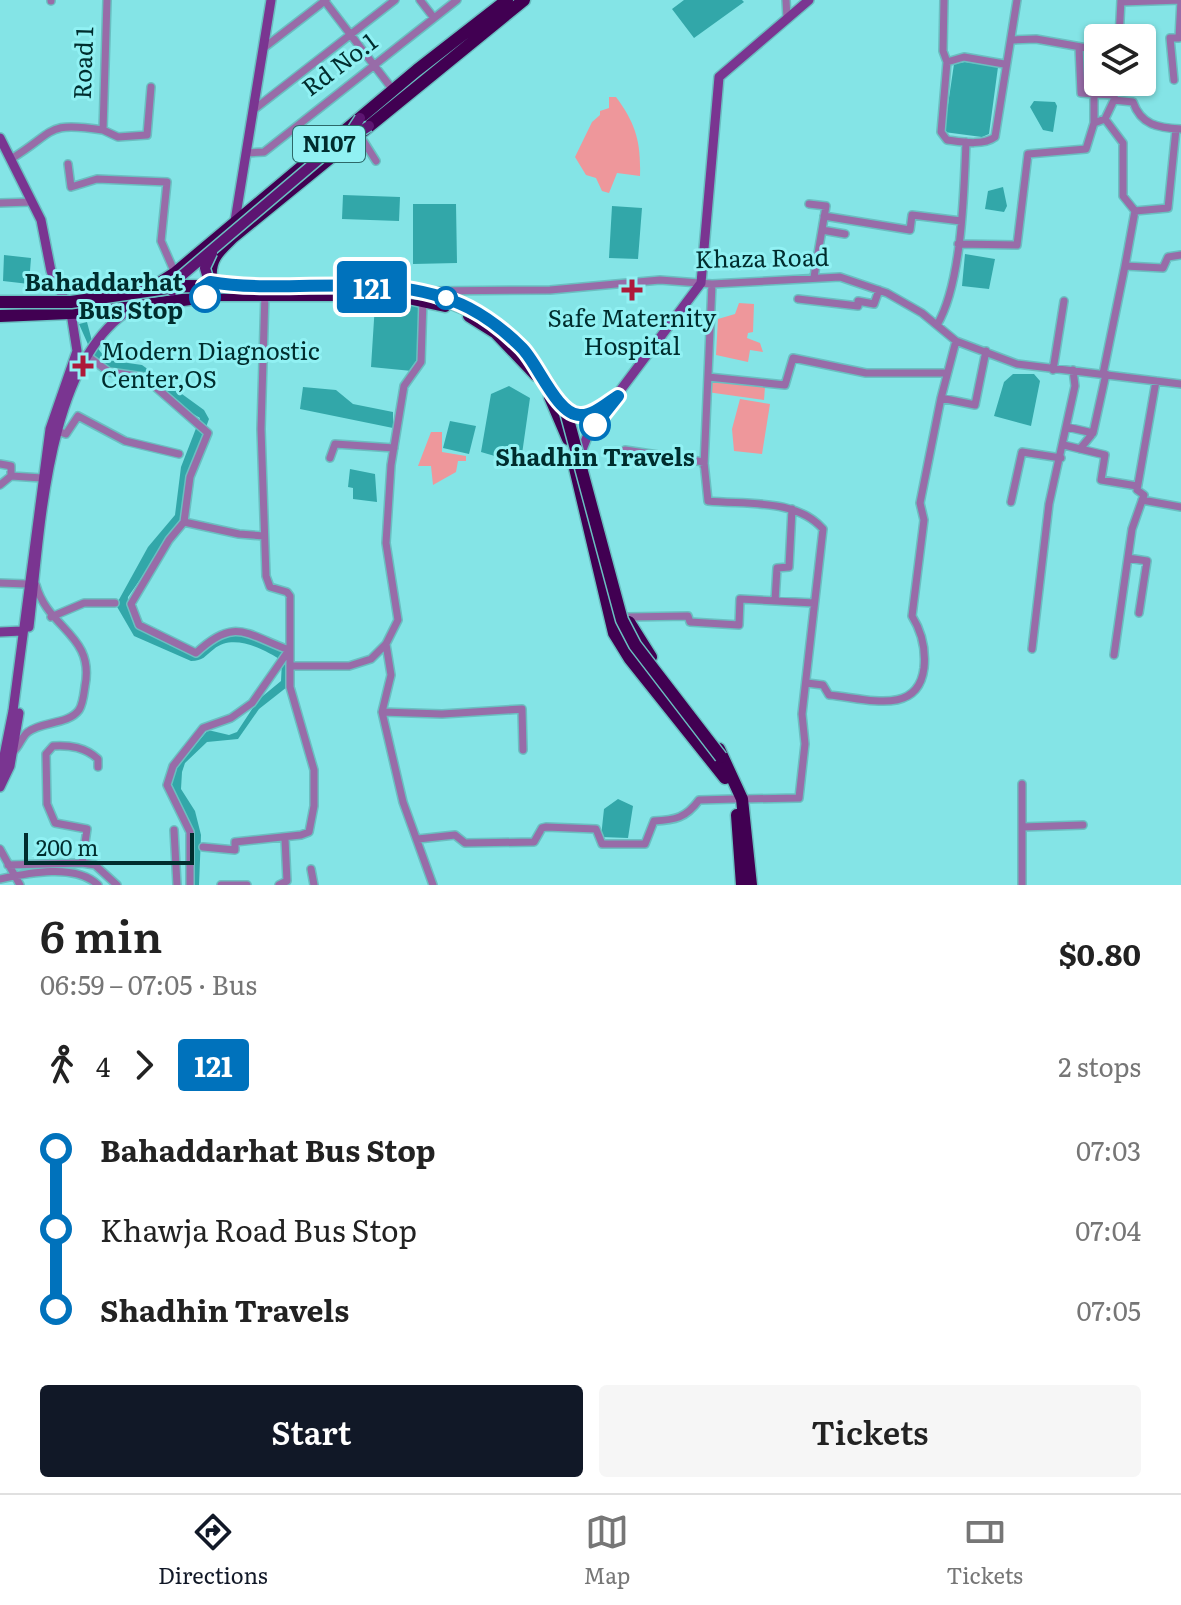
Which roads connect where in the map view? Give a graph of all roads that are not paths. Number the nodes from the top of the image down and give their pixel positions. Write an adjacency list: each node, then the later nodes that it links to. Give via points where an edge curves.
1 (107, 0): 39 (street, Road 1)
2 (271, 0): 21 (main road)
3 (325, 0): 18 (street); 21 (street)
4 (395, 0): 18 (street)
5 (420, 0): 15 (street)
6 (457, 0): 15 (street, Rd No.1)
7 (507, 0): 29 (highway, N107)
8 (524, 0): 37 (highway, N107)
9 (786, 0): 16 (street)
10 (809, 0): 16 (main road)
11 (944, 0): 24 (street)
12 (1017, 0): 20 (street)
13 (1181, 0): 14 (street); 19 (street)
14 (1121, 1): 17 (street)
15 (434, 18): 26 (street, Rd No.1)
16 (787, 18): 60 (main road, via 719,77)
17 (1120, 24)
18 (349, 35): 26 (street); 34 (street)
19 (1180, 38): 27 (street, via 1170,38)
20 (1013, 40): 22 (street); 25 (street)
21 (265, 47): 34 (main road)
22 (1079, 47): 23 (street); 30 (street)
23 (1084, 48)
24 (947, 62): 25 (street, via 964,57); 41 (street, via 941,132 947,140)
25 (1004, 64): 41 (street, via 995,137)
26 (373, 66): 29 (street); 42 (street, Rd No.1, via 264,152)
27 (1174, 80)
28 (151, 87): 39 (street, Road 1, via 147,135 118,137)
29 (393, 90): 37 (highway, N107)
30 (1084, 93)
31 (1094, 96): 36 (street)
32 (1104, 96): 33 (street)
33 (1114, 98): 35 (street); 38 (street, via 1133,102 1153,126)
34 (256, 108): 42 (main road)
35 (1105, 119): 36 (street); 49 (street, via 1123,143 1123,196)
36 (1094, 123): 55 (street, via 1086,149 1028,154 1017,245)
37 (363, 126): 44 (street, via 368,154); 51 (highway, N107); 63 (main road, bridge, via 208,252); 64 (highway, N107, via 213,258)
38 (1178, 129): 49 (street, via 1168,208)
39 (103, 130): 43 (street, via 55,126)
40 (0, 138): 43 (main road)
41 (966, 142): 52 (street)
42 (246, 153): 51 (main road)
43 (11, 159): 46 (main road)
44 (376, 161)
45 (68, 164): 58 (street, via 71,187 97,179 167,182 161,241)
46 (32, 202): 47 (street); 70 (main road, via 49,247 51,271)
47 (0, 203)
48 (809, 204): 50 (street, via 826,206)
49 (1135, 211): 57 (street)
50 (824, 216): 52 (street, via 910,230 912,215); 53 (street)
51 (235, 221): 58 (highway, N107)
52 (961, 221): 55 (street)
53 (822, 230): 54 (street); 59 (street)
54 (845, 234)
55 (958, 244): 76 (street, via 947,309)
56 (1181, 255): 57 (street, via 1168,257 1163,268)
57 (1125, 266): 83 (street)
58 (175, 273): 62 (highway, N107)
59 (814, 277): 61 (street, Khaza Road); 66 (street, Khaza Road, via 840,277)
60 (701, 283): 61 (street, Khaza Road); 67 (street, Khaza Road, via 660,280); 87 (main road)
61 (712, 284): 84 (street)
62 (150, 289): 64 (highway); 70 (highway)
63 (172, 290): 64 (highway, bridge); 69 (highway, bridge, via 71,302); 73 (highway, bridge, via 61,308)
64 (212, 290): 65 (highway); 72 (highway); 136 (highway, bridge, via 413,290 464,307 520,345 566,412 628,632)
65 (266, 290): 67 (highway, via 384,287); 113 (street)
66 (879, 290): 68 (street, via 874,304 858,301 858,306); 76 (street, Khaza Road)
67 (424, 295): 89 (highway, via 486,317 523,349); 95 (street, via 421,362 404,386); 136 (highway, via 496,333 533,369 549,394 572,451 614,633)
68 (798, 299)
69 (0, 300): 70 (highway)
70 (65, 300): 74 (main road)
71 (1064, 301): 80 (street)
72 (143, 304): 74 (highway); 79 (main road, via 122,314)
73 (0, 308)
74 (71, 313): 75 (highway); 105 (main road, via 77,351 50,429)
75 (0, 316)
76 (937, 325): 77 (street, Khaza Road)
77 (956, 341): 78 (street, Khaza Road); 82 (street)
78 (986, 351): 80 (street, Khaza Road, via 1017,364); 88 (street, via 975,405)
79 (86, 355): 91 (main road); 112 (street, via 109,372 144,377 208,433 190,477)
80 (1053, 370): 81 (street, Khaza Road)
81 (1073, 370): 83 (street, Khaza Road); 90 (street)
82 (947, 373): 84 (street, via 866,373 793,358 785,385); 88 (street)
83 (1104, 374): 85 (street, Khaza Road); 92 (street)
84 (708, 377): 101 (street)
85 (1156, 381): 86 (street, Khaza Road); 107 (street)
86 (1181, 384)
87 (618, 396): 89 (main road, via 584,415); 98 (main road, via 589,432)
88 (941, 398): 130 (street, via 920,503 924,520 912,616 920,625 926,651 922,683 911,696 895,701 829,695 823,685)
89 (561, 406): 98 (highway)
90 (1067, 427): 92 (street); 93 (street)
91 (57, 431): 97 (street, via 66,434 78,416 125,441); 115 (main road)
92 (1093, 433): 94 (street)
93 (1064, 445): 94 (street); 100 (street)
94 (1080, 449): 107 (street, via 1105,455 1101,480)
95 (394, 450): 99 (street, via 335,444); 125 (street, via 386,543 398,620)
96 (625, 450): 101 (street)
97 (179, 454)
98 (579, 457): 122 (highway)
99 (330, 458)
100 (1061, 458): 109 (street, via 1022,452); 126 (street, via 1049,504)
101 (704, 462): 103 (street); 111 (street, via 708,501)
102 (0, 464): 104 (street, via 11,466)
103 (705, 473)
104 (11, 476): 105 (street); 106 (street)
105 (42, 478): 115 (main road)
106 (0, 485)
107 (1137, 486): 108 (street)
108 (1142, 500): 110 (street); 114 (street)
109 (1011, 502)
110 (1181, 507)
111 (792, 509): 117 (street, via 789,567 777,568); 119 (street, via 823,529)
112 (184, 522): 113 (street); 127 (street, via 133,596 132,612 139,625 196,653 215,635 240,631)
113 (264, 536): 127 (street, via 270,587 290,596)
114 (1128, 558): 120 (street, via 1147,561); 128 (street)
115 (31, 581): 116 (street); 121 (street); 123 (main road); 133 (main road)
116 (0, 583)
117 (775, 601): 119 (street); 122 (street, via 740,599 739,625 690,622 688,616)
118 (115, 603): 121 (street, via 84,603)
119 (814, 603): 130 (street)
120 (1139, 613)
121 (51, 617): 133 (street, via 82,646 87,658 80,709 26,732)
122 (627, 617): 136 (highway, via 723,755)
123 (22, 631): 124 (main road); 135 (main road)
124 (0, 632)
125 (386, 644): 129 (street, via 357,664); 131 (street, via 391,675)
126 (1032, 649)
127 (288, 651): 129 (street); 157 (street, via 252,703 203,728 173,766 167,785 190,832)
128 (1114, 655)
129 (292, 666): 143 (street, via 290,687 311,753 314,806 309,832)
130 (807, 683): 139 (street, via 799,798)
131 (382, 712): 132 (street, via 522,709); 144 (street, via 403,802)
132 (523, 750)
133 (13, 752): 138 (main road)
134 (98, 767): 147 (street, via 98,759 73,745 53,746 46,754 50,817 55,823 87,829)
135 (0, 776)
136 (729, 776): 139 (highway)
137 (1022, 784): 141 (street)
138 (0, 787)
139 (738, 799): 144 (street, via 699,800 688,815 654,821 645,844 602,844 596,829 546,827 534,842 465,843 455,835); 152 (highway)
140 (1083, 825): 141 (street)
141 (1022, 827): 163 (street)
142 (174, 830): 156 (street)
143 (285, 839): 145 (street, via 235,842 235,850); 160 (street, via 287,881)
144 (418, 839): 162 (street)
145 (203, 847)
146 (0, 849): 148 (street)
147 (82, 863): 148 (street); 155 (street, via 95,865)
148 (8, 865): 150 (street)
149 (311, 869): 161 (street)
150 (15, 875): 151 (street); 153 (street); 154 (street, via 82,874)
151 (0, 879)
152 (746, 884)
153 (20, 885)
154 (98, 885)
155 (117, 885)
156 (177, 885)
157 (190, 885)
158 (221, 885): 159 (street)
159 (247, 885)
160 (279, 885)
161 (314, 885)
162 (433, 885)
163 (1022, 885)

